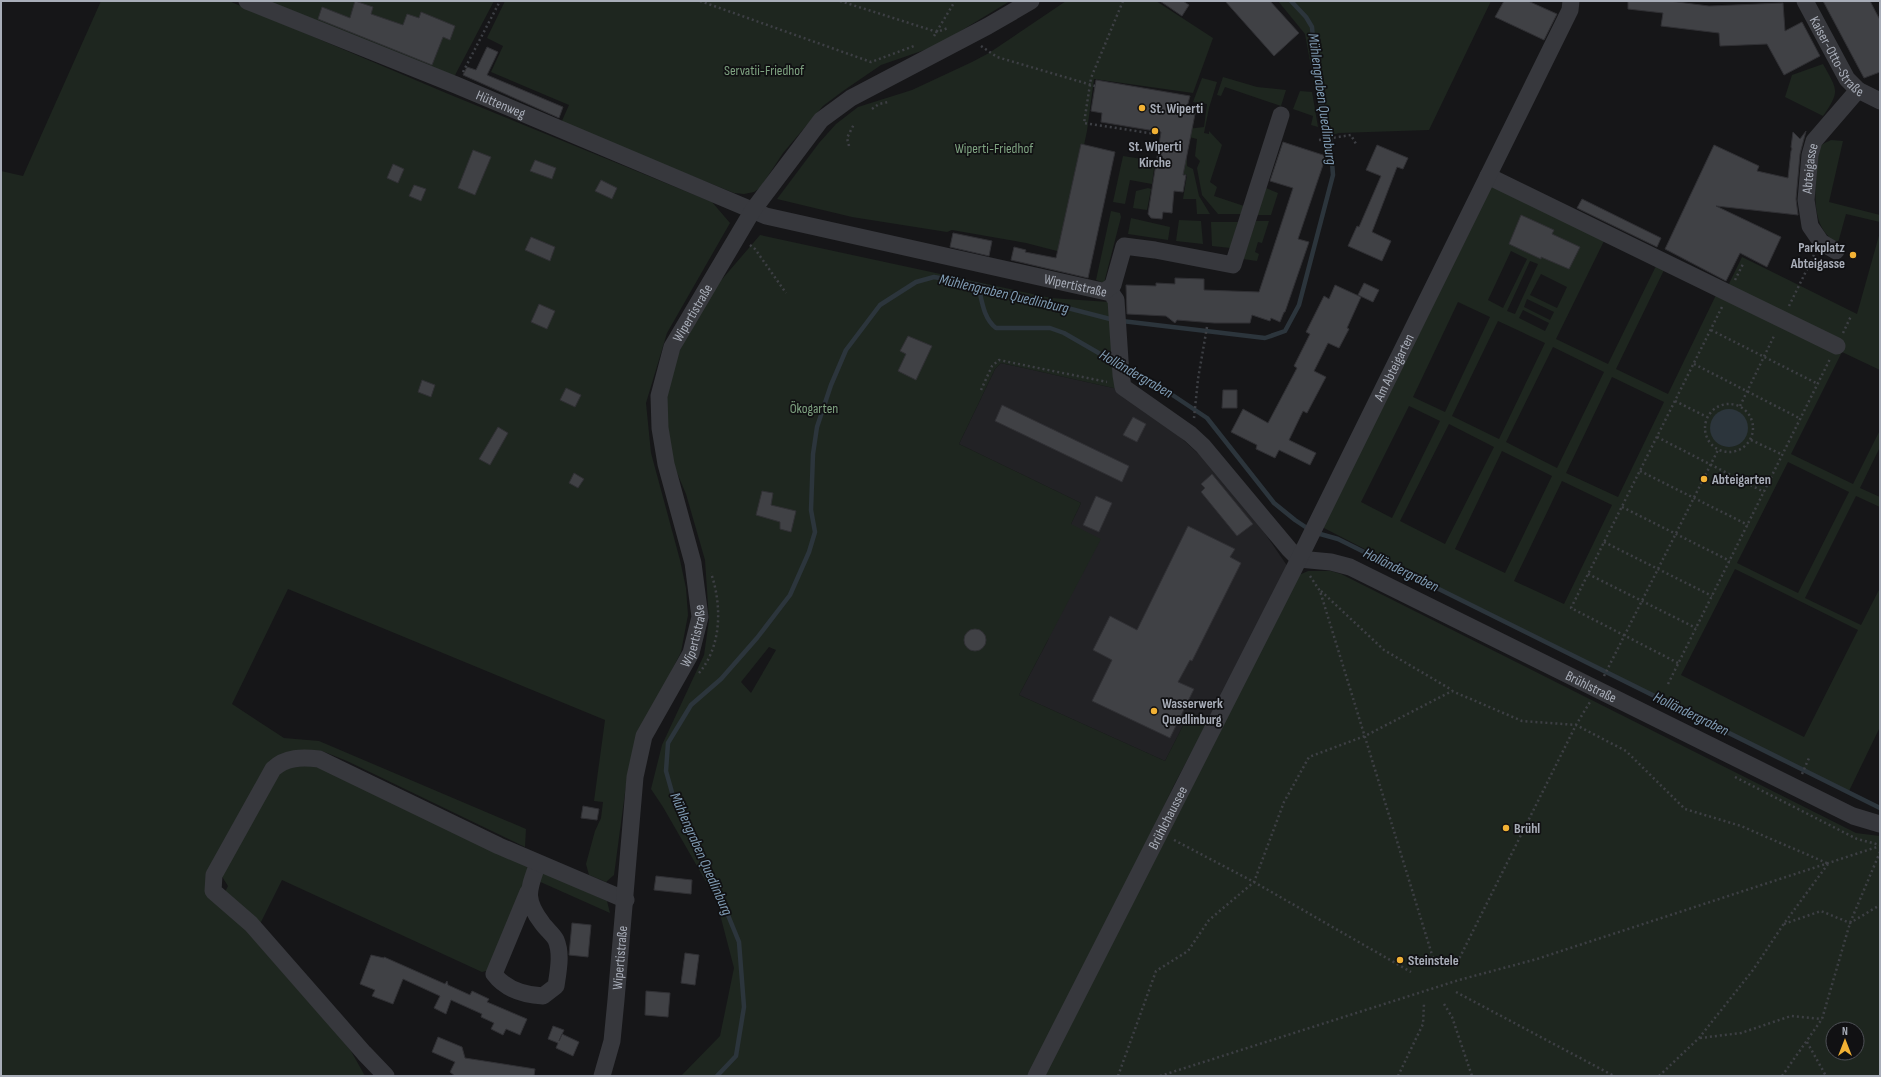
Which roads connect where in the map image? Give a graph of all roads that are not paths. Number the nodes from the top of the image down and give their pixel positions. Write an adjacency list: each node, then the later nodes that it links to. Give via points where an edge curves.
1 (247, 1): 9 (street, Hüttenweg, via 456,85)
2 (1031, 1): 9 (street, Wipertistraße, via 851,98 821,120)
3 (1571, 1): 8 (street, Am Abteigarten, via 1570,10)
4 (1805, 1): 5 (street, Kaiser-Otto-Straße, via 1844,73)
5 (1858, 90): 6 (street, Kaiser-Otto-Straße); 10 (street, Abteigasse, via 1814,141 1809,161 1806,200 1810,226 1821,242)
6 (1880, 101)
7 (1281, 115): 11 (street, via 1233,265 1124,246 1113,285)
8 (1488, 176): 12 (street); 13 (street, Am Abteigarten)
9 (753, 210): 11 (street, Wipertistraße, via 766,216); 17 (street, Wipertistraße, via 672,347 659,396 660,428 666,464 694,563 700,617 691,653 644,736 635,777)
10 (1836, 251)
11 (1105, 291): 13 (street, Wipertistraße, via 1115,298 1123,387 1203,446)
12 (1837, 346)
13 (1299, 559): 14 (street, Brühlstraße, via 1350,567 1593,696 1853,816); 20 (street, Brühlchaussee)
14 (1880, 824)
15 (538, 862): 16 (street); 17 (street); 18 (street, via 499,846 319,759 295,758 272,769 214,875 213,891 251,924)
16 (528, 892): 16 (street, via 531,905 556,939 559,960 556,986 543,996 525,995 500,983 494,974)
17 (626, 900): 19 (street, Wipertistraße, via 612,1041)
18 (386, 1076)
19 (602, 1076)
20 (1036, 1076)

